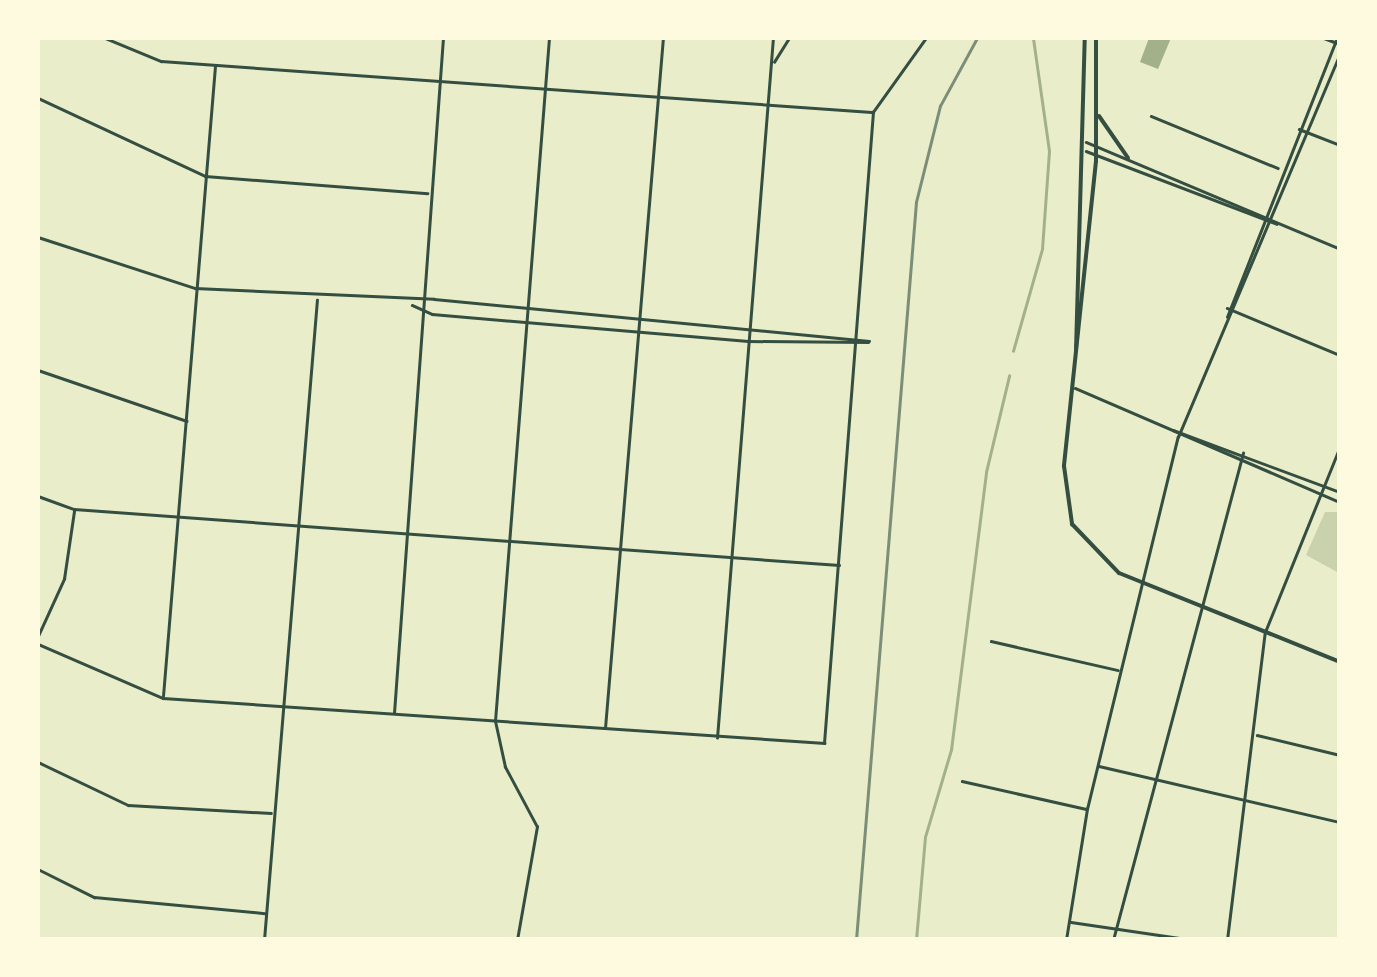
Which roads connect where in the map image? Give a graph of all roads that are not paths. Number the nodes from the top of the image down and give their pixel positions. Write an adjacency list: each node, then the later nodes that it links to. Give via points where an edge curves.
1 (105, 38): 14 (street, via 143,56)
2 (443, 38): 16 (street)
3 (549, 38): 17 (street)
4 (663, 38): 18 (street)
5 (773, 38): 15 (street)
6 (789, 38): 15 (street)
7 (926, 38): 21 (street)
8 (1085, 38): 26 (main road)
9 (1096, 38): 22 (main road)
10 (1324, 38): 11 (street)
11 (1335, 39): 12 (street); 24 (street)
12 (1340, 44)
13 (1340, 53): 25 (street)
14 (216, 64): 16 (street); 33 (street)
15 (772, 66): 20 (street)
16 (439, 80): 17 (street); 34 (street)
17 (545, 85): 18 (street); 46 (street)
18 (658, 94): 20 (street); 50 (street)
19 (38, 98): 33 (street)
20 (766, 104): 21 (street); 53 (street)
21 (872, 112): 55 (street)
22 (1098, 112): 27 (main road); 31 (main road)
23 (1152, 116): 32 (street)
24 (1296, 128): 25 (street); 32 (street)
25 (1308, 132): 28 (street); 36 (street)
26 (1086, 142): 27 (street); 29 (main road)
27 (1097, 145): 30 (main road); 31 (street)
28 (1340, 145)
29 (1086, 151): 30 (street); 58 (main road)
30 (1096, 154): 37 (street); 58 (main road)
31 (1128, 158): 35 (street)
32 (1280, 168): 35 (street)
33 (205, 176): 34 (street); 42 (street)
34 (428, 193): 44 (street)
35 (1262, 213): 36 (street); 37 (street)
36 (1273, 218): 38 (street); 39 (street)
37 (1259, 221): 39 (street); 47 (street)
38 (1278, 224): 39 (street); 41 (street)
39 (1270, 225): 49 (street)
40 (38, 237): 42 (street)
41 (1340, 249)
42 (194, 288): 43 (street); 62 (street)
43 (317, 300): 45 (street); 76 (street)
44 (421, 301): 45 (street); 46 (street); 48 (street)
45 (410, 304): 48 (street)
46 (528, 307): 50 (street); 52 (street)
47 (1225, 308): 49 (street); 51 (street)
48 (420, 310): 52 (street); 77 (street)
49 (1235, 311): 51 (street); 59 (street)
50 (638, 317): 53 (street); 54 (street)
51 (1227, 318): 63 (street)
52 (526, 322): 54 (street); 78 (street)
53 (749, 326): 55 (street); 56 (street)
54 (637, 332): 56 (street); 79 (street)
55 (857, 334): 57 (street); 57 (street, via 869,342)
56 (748, 342): 57 (street); 80 (street)
57 (857, 348): 81 (street)
58 (1076, 356): 61 (main road)
59 (1340, 356)
60 (38, 370): 62 (street)
61 (1073, 388): 64 (street); 82 (main road, via 1064,494 1072,524 1098,559)
62 (187, 421): 75 (street)
63 (1181, 428): 64 (street); 65 (street); 67 (street)
64 (1172, 430): 65 (street)
65 (1178, 437): 68 (street); 82 (street)
66 (1340, 446): 69 (street)
67 (1243, 453): 68 (street); 69 (street)
68 (1240, 462): 71 (street); 83 (street)
69 (1323, 486): 70 (street); 71 (street)
70 (1340, 492)
71 (1320, 494): 73 (street); 84 (street)
72 (38, 496): 74 (street)
73 (1340, 502)
74 (74, 509): 75 (street); 85 (street, via 64,578)
75 (179, 516): 76 (street); 90 (street)
76 (299, 524): 77 (street); 91 (street)
77 (404, 530): 78 (street); 92 (street)
78 (510, 541): 79 (street); 93 (street)
79 (618, 552): 80 (street); 94 (street)
80 (728, 561): 81 (street); 96 (street)
81 (840, 565): 96 (street, via 824,743)
82 (1141, 582): 83 (main road); 89 (street)
83 (1198, 605): 84 (main road); 101 (street)
84 (1265, 632): 88 (main road); 95 (street)
85 (38, 636)
86 (990, 641): 89 (street)
87 (38, 644): 90 (street)
88 (1340, 662)
89 (1120, 671): 99 (street)
90 (163, 698): 91 (street)
91 (281, 706): 92 (street); 104 (street)
92 (394, 714): 93 (street)
93 (494, 721): 94 (street); 111 (street, via 505,767 537,828)
94 (605, 729): 96 (street)
95 (1256, 735): 97 (street); 102 (street)
96 (716, 738)
97 (1340, 754)
98 (38, 762): 104 (street, via 128,805)
99 (1098, 766): 101 (street); 103 (street)
100 (962, 780): 103 (street)
101 (1154, 780): 102 (street); 109 (street)
102 (1247, 802): 105 (street); 115 (street)
103 (1088, 809): 108 (street)
104 (273, 813): 107 (street)
105 (1340, 822)
106 (38, 869): 107 (street, via 94,897)
107 (266, 913): 110 (street)
108 (1069, 922): 109 (street); 112 (street)
109 (1116, 928): 113 (street); 114 (street)
110 (264, 940)
111 (517, 940)
112 (1066, 940)
113 (1113, 940)
114 (1193, 940)
115 (1227, 940)

